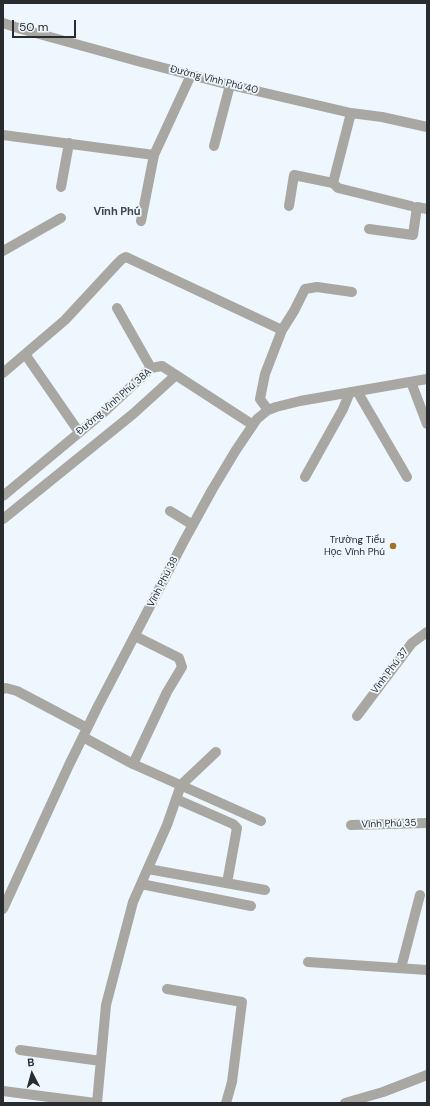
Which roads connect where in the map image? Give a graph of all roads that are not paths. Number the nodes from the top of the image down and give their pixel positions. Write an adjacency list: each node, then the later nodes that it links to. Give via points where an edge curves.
1 (3, 23): 2 (street, Đường Vĩnh Phú 40)
2 (191, 75): 3 (street, Đường Vĩnh Phú 40); 11 (street)
3 (230, 85): 4 (street, Đường Vĩnh Phú 40); 10 (street)
4 (351, 113): 5 (street, Đường Vĩnh Phú 40, via 382,117); 12 (street)
5 (427, 128)
6 (3, 135): 7 (street)
7 (15, 137): 8 (street); 9 (street)
8 (69, 143): 11 (street); 13 (street)
9 (3, 144)
10 (214, 146)
11 (154, 155): 18 (street)
12 (333, 183): 14 (street, via 294,175); 15 (street, via 338,188)
13 (60, 188)
14 (288, 206)
15 (411, 206)
16 (427, 209): 19 (street, via 418,207 413,235)
17 (61, 218): 20 (street)
18 (141, 221)
19 (369, 229)
20 (3, 251)
21 (352, 292): 23 (street, via 317,287 305,289)
22 (117, 308): 25 (street)
23 (282, 330): 24 (street, via 126,257 64,320); 31 (street, via 265,374 260,399)
24 (26, 354): 26 (street); 34 (street)
25 (150, 368): 27 (street, Đường Vĩnh Phú 38A, via 162,366); 34 (street, Đường Vĩnh Phú 38A)
26 (3, 374)
27 (176, 375): 33 (street, Đường Vĩnh Phú 38A); 39 (street, via 133,414)
28 (427, 379): 29 (street, Vĩnh Phú 38)
29 (411, 382): 30 (street, Vĩnh Phú 38); 32 (street)
30 (354, 392): 31 (street, Vĩnh Phú 38, via 300,401); 35 (street); 36 (street)
31 (268, 410): 33 (street, Vĩnh Phú 38)
32 (427, 424)
33 (253, 425): 40 (street, Vĩnh Phú 38)
34 (79, 432): 37 (street, Đường Vĩnh Phú 38A)
35 (407, 476)
36 (305, 477)
37 (3, 496)
38 (170, 511): 40 (street)
39 (3, 519)
40 (193, 525): 42 (street, Vĩnh Phú 38)
41 (427, 632): 44 (street, Vĩnh Phú 37, via 412,642)
42 (135, 636): 45 (street, Vĩnh Phú 38); 48 (street, via 180,658 182,668)
43 (3, 690): 45 (street, via 6,688 17,691)
44 (357, 716)
45 (87, 728): 46 (street, Vĩnh Phú 38)
46 (83, 737): 48 (street); 58 (street, Vĩnh Phú 38)
47 (216, 752): 49 (street)
48 (133, 764): 49 (street)
49 (181, 785): 50 (street); 51 (street)
50 (176, 799): 54 (street, via 168,825); 55 (street, via 237,828)
51 (261, 821)
52 (427, 822): 53 (street, Vĩnh Phú 35)
53 (351, 825)
54 (148, 869): 55 (street); 56 (street)
55 (227, 883): 57 (street)
56 (141, 884): 60 (street); 67 (street, via 133,902 106,1005)
57 (265, 890)
58 (6, 892): 61 (street, Vĩnh Phú 38)
59 (420, 895): 63 (street)
60 (251, 906)
61 (3, 909)
62 (308, 962): 63 (street)
63 (401, 968): 64 (street)
64 (427, 970)
65 (166, 989): 71 (street, via 242,1002 232,1082)
66 (20, 1050): 67 (street)
67 (101, 1061): 70 (street)
68 (427, 1075): 72 (street)
69 (3, 1091): 70 (street)
70 (96, 1103)
71 (226, 1103)
72 (345, 1103)

